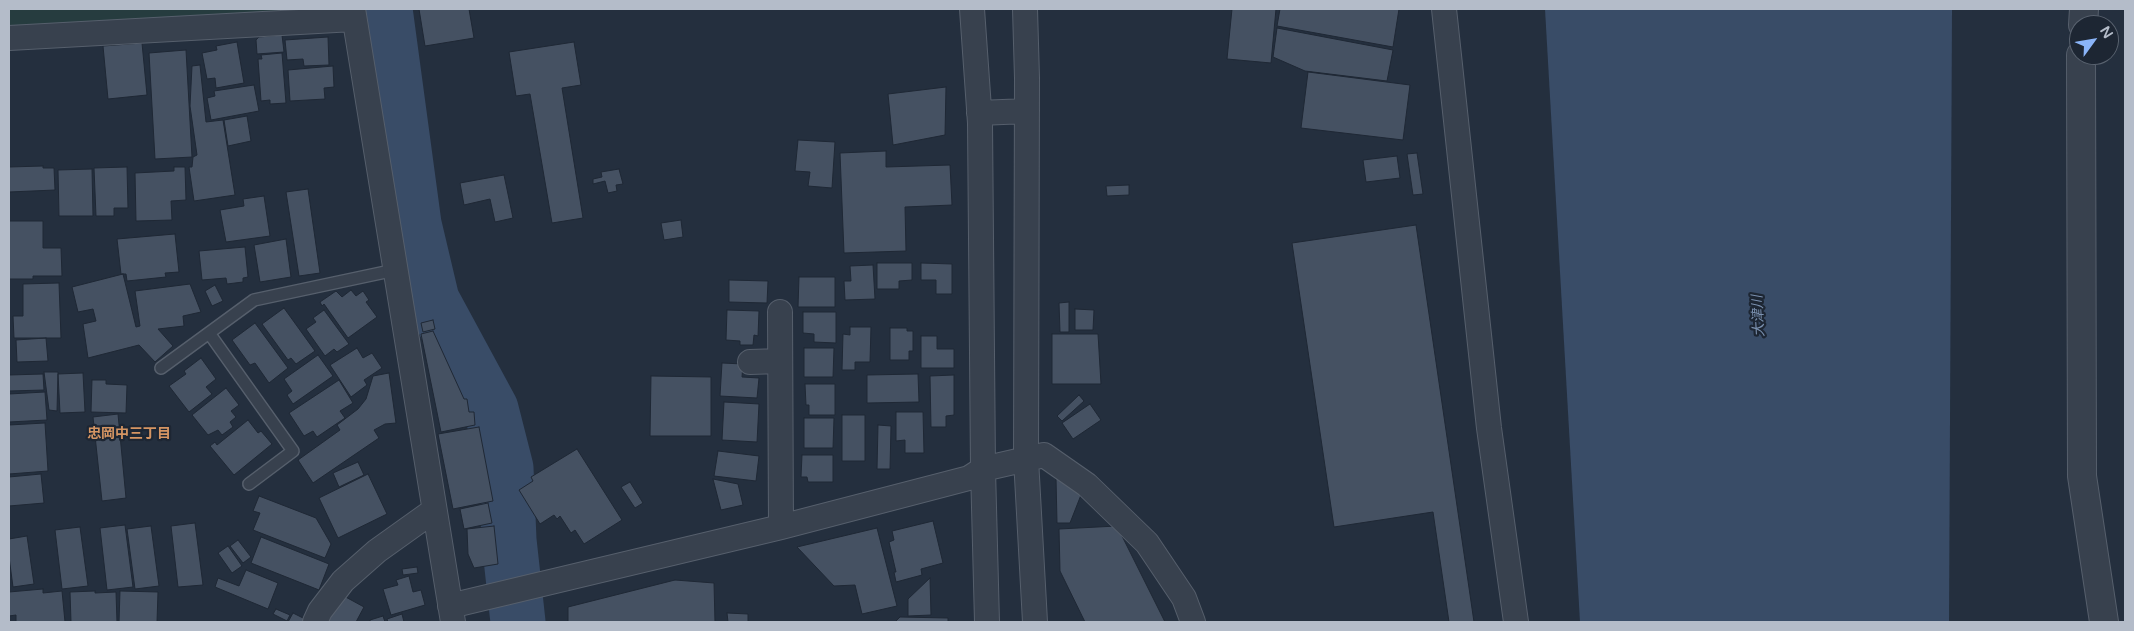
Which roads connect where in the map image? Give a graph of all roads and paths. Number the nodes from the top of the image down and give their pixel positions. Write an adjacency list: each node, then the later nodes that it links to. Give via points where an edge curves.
1 (972, 9): 8 (street)
2 (1025, 9): 7 (street)
3 (1444, 9): 25 (street, via 1490,428)
4 (353, 14): 5 (street); 9 (street)
5 (9, 38)
6 (2081, 65): 26 (street, via 2082,476)
7 (1027, 111): 8 (street); 15 (street)
8 (979, 113): 16 (street)
9 (395, 270): 11 (lane, via 254,300); 18 (street)
10 (780, 312): 12 (street)
11 (209, 333): 14 (lane); 17 (lane, via 293,451)
12 (780, 361): 13 (street); 19 (street)
13 (750, 362)
14 (161, 368)
15 (1026, 459): 16 (street); 23 (street); 24 (street, via 1044,455 1087,485 1147,543 1184,598)
16 (983, 469): 19 (street, via 969,478); 22 (street)
17 (249, 484)
18 (433, 511): 20 (street); 21 (street, via 343,581)
19 (781, 527): 20 (street, via 530,585 498,594)
20 (451, 614)
21 (315, 622)
22 (987, 622)
23 (1035, 622)
24 (1193, 622)
25 (1516, 622)
26 (2104, 622)

